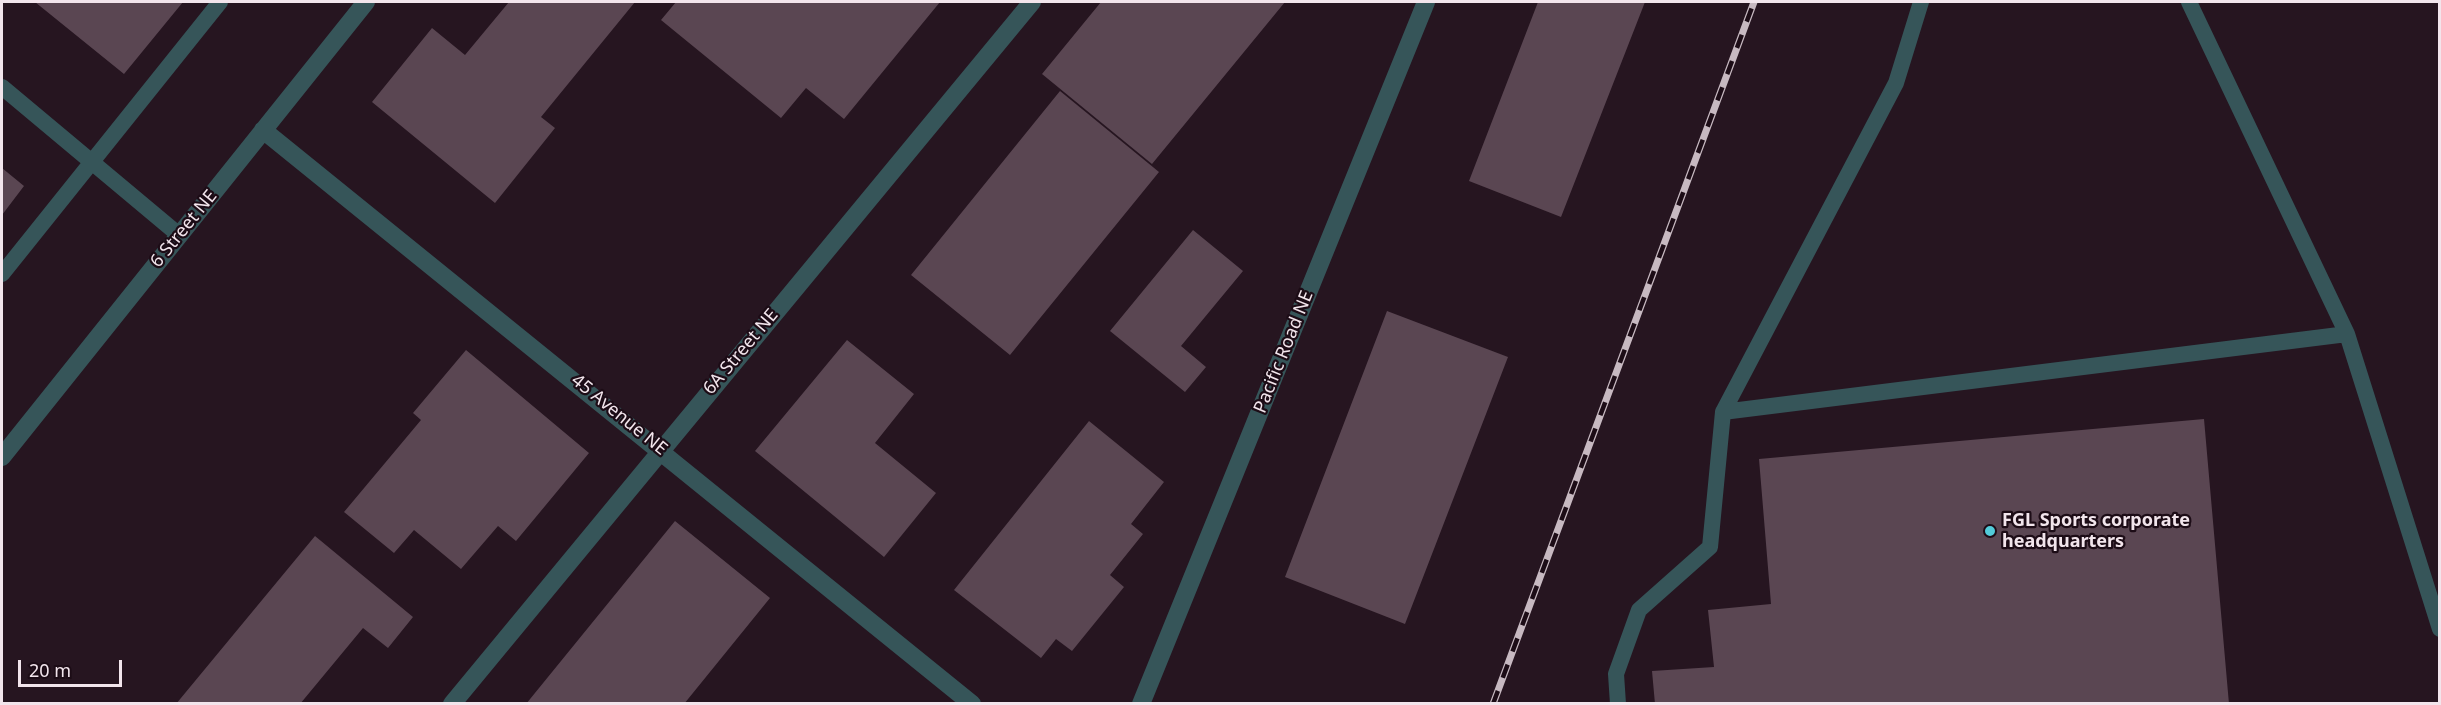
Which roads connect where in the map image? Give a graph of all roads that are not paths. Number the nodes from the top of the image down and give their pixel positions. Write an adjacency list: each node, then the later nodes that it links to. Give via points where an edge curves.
1 (220, 2): 9 (lane)
2 (366, 2): 8 (street, 6 Street NE)
3 (1032, 2): 14 (street, 6A Street NE)
4 (1426, 2): 19 (street, Pacific Road NE)
5 (1921, 2): 13 (lane, via 1896,83)
6 (2189, 2): 12 (lane)
7 (2, 87): 9 (lane)
8 (263, 130): 10 (street, 6 Street NE); 14 (street, 45 Avenue NE)
9 (92, 161): 10 (lane); 11 (lane)
10 (179, 235): 15 (street, 6 Street NE)
11 (2, 274)
12 (2348, 334): 13 (lane); 16 (lane)
13 (1723, 412): 20 (lane, via 1710,547 1639,610 1616,674)
14 (661, 449): 17 (street, 6A Street NE); 18 (street, 45 Avenue NE)
15 (2, 458)
16 (2439, 629)
17 (452, 704)
18 (972, 704)
19 (1141, 704)
20 (1618, 704)

